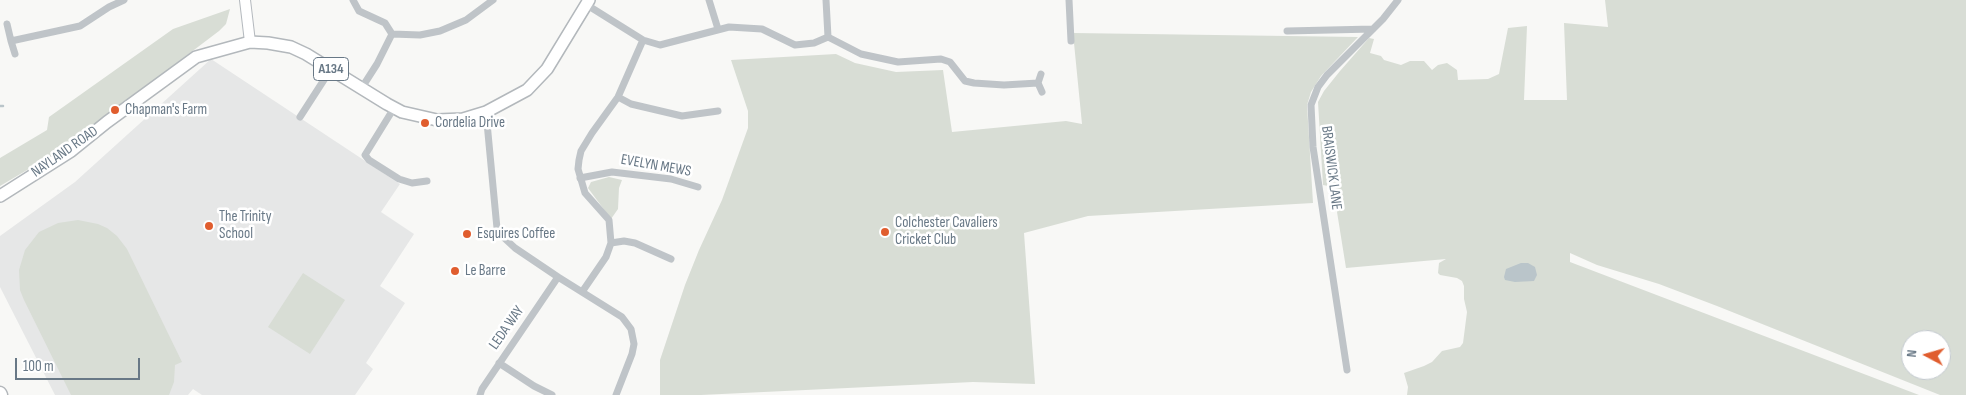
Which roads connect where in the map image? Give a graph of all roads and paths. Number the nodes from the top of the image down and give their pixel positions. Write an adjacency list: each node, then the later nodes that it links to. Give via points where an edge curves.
1 (124, 0): 17 (street, via 80,26)
2 (245, 0): 19 (street)
3 (354, 0): 14 (street, via 359,10 385,23)
4 (493, 0): 14 (street, via 466,20 440,31 420,35)
5 (709, 0): 11 (street)
6 (826, 0): 15 (street)
7 (1069, 0): 18 (street)
8 (1398, 0): 12 (street, BRAISWICK LANE)
9 (588, 2): 16 (street); 29 (main road, A134, via 547,69 527,90)
10 (7, 24): 17 (street)
11 (718, 28): 15 (street, via 762,29 795,45 814,43); 16 (street, via 668,44)
12 (1373, 29): 13 (street); 40 (street, BRAISWICK LANE, via 1318,87 1311,105 1313,147)
13 (1286, 31)
14 (392, 34): 24 (street)
15 (828, 37): 23 (street, via 861,54 898,62 950,62 965,80 974,83)
16 (643, 40): 26 (street)
17 (12, 41): 20 (street)
18 (1071, 41)
19 (250, 42): 21 (main road, A134, via 290,47); 34 (main road, NAYLAND ROAD / A134, via 196,57 70,151)
20 (15, 54)
21 (331, 69): 24 (main road, A134); 30 (street)
22 (1041, 74): 23 (street)
23 (1038, 83): 25 (street)
24 (361, 89): 27 (main road, A134)
25 (1042, 92)
26 (618, 97): 28 (street, via 632,104 682,116); 31 (street, via 581,151)
27 (394, 108): 29 (main road, A134, via 437,120 463,119); 32 (street, via 366,156 399,179 412,183)
28 (718, 111)
29 (486, 112): 37 (street, via 497,228 506,241)
30 (300, 117)
31 (580, 178): 33 (street, EVELYN MEWS, via 612,172); 35 (street, via 585,193 609,220)
32 (427, 181)
33 (698, 187)
34 (0, 196)
35 (611, 243): 36 (street, via 636,243); 38 (street, via 606,257)
36 (671, 259)
37 (558, 277): 38 (street); 39 (street, LEDA WAY)
38 (582, 292): 43 (street, via 622,317 633,336 632,354)
39 (499, 363): 41 (street, LEDA WAY); 42 (street)
40 (1347, 370)
41 (480, 395)
42 (552, 395)
43 (616, 395)

